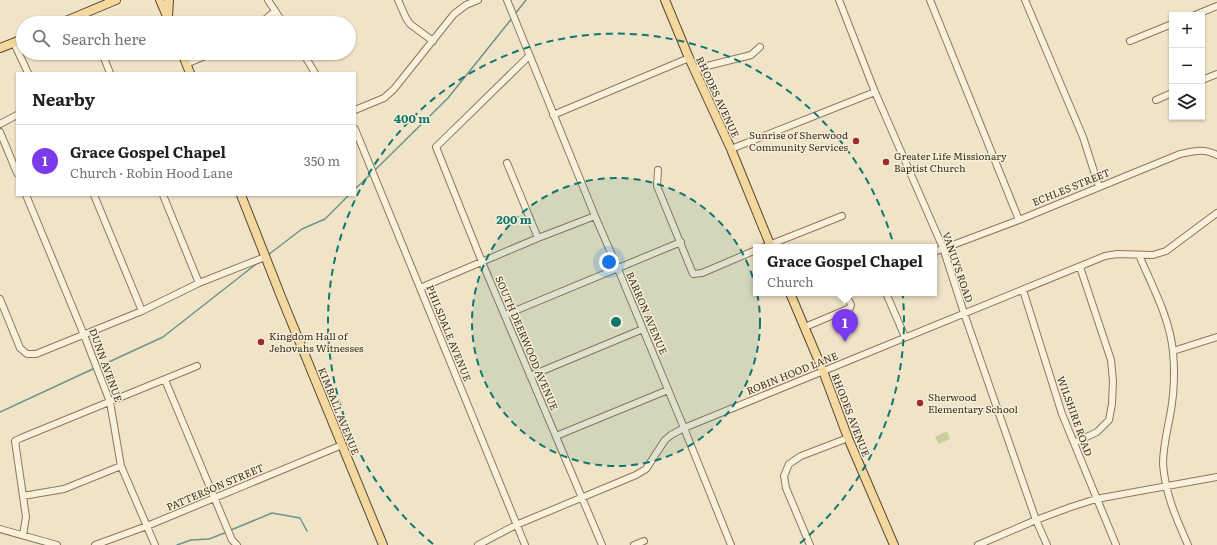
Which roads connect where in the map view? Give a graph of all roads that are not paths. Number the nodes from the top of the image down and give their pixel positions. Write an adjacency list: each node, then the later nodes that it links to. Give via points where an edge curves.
1 (116, 0): 15 (main road)
2 (160, 0): 18 (main road)
3 (169, 0): 19 (main road)
4 (268, 0): 13 (street)
5 (398, 0): 23 (street, via 410,24)
6 (478, 0): 23 (street, via 454,14)
7 (507, 0): 29 (street, BARRON AVENUE)
8 (665, 0): 30 (main road, RHODES AVENUE)
9 (839, 0): 44 (street, VANUYS ROAD)
10 (930, 0): 66 (street)
11 (1025, 0): 58 (street, via 1083,137)
12 (1217, 6): 14 (street)
13 (275, 11): 20 (street); 21 (street)
14 (1202, 12)
15 (85, 13): 16 (main road); 17 (street)
16 (78, 16)
17 (86, 16)
18 (167, 16)
19 (169, 16)
20 (269, 16)
21 (278, 16)
22 (1169, 25): 24 (street)
23 (433, 41): 47 (street, via 394,90 384,98)
24 (1130, 41)
25 (14, 42): 26 (street); 28 (main road)
26 (16, 46)
27 (760, 47): 37 (street, via 751,55)
28 (0, 48)
29 (529, 56): 48 (street, BARRON AVENUE); 76 (street, SOUTH DEERWOOD AVENUE, via 436,147)
30 (689, 58): 37 (main road, RHODES AVENUE); 48 (street)
31 (22, 60): 38 (street)
32 (105, 60): 39 (street)
33 (185, 60): 36 (main road)
34 (195, 60): 36 (street)
35 (307, 60): 41 (street)
36 (186, 64): 40 (main road)
37 (695, 70): 53 (main road, RHODES AVENUE)
38 (28, 72)
39 (110, 72)
40 (190, 72)
41 (314, 72)
42 (1217, 74): 43 (street)
43 (1205, 79)
44 (875, 92): 53 (street); 71 (street, VANUYS ROAD)
45 (1169, 94): 46 (street)
46 (1156, 100)
47 (356, 110)
48 (553, 115): 64 (street, BARRON AVENUE)
49 (16, 116): 50 (street)
50 (0, 124)
51 (356, 131): 80 (street, PHILSDALE AVENUE)
52 (0, 132): 57 (street)
53 (731, 150): 69 (main road, RHODES AVENUE)
54 (1217, 155): 58 (street, ECHLES STREET, via 1197,150 1180,154)
55 (508, 163): 67 (street)
56 (658, 170): 68 (street, via 657,186)
57 (16, 171)
58 (1099, 187): 66 (street, ECHLES STREET)
59 (26, 196): 91 (street, DUNN AVENUE)
60 (94, 196): 86 (street)
61 (163, 196): 79 (street)
62 (240, 196): 75 (main road, KIMBALL AVENUE)
63 (1217, 213): 74 (street, ROBIN HOOD LANE, via 1166,250)
64 (594, 216): 67 (street); 78 (street, BARRON AVENUE)
65 (842, 216): 70 (street)
66 (1019, 220): 71 (street, ECHLES STREET)
67 (538, 238): 76 (street)
68 (681, 242): 72 (street, via 693,274 702,273); 78 (street)
69 (767, 244)
70 (773, 244)
71 (943, 248): 73 (street, ECHLES STREET); 87 (street, VANUYS ROAD)
72 (753, 251)
73 (937, 251)
74 (1139, 255): 77 (street, ROBIN HOOD LANE, via 1105,256); 94 (street, via 1164,314)
75 (265, 257): 79 (street); 105 (main road, KIMBALL AVENUE)
76 (482, 262): 80 (street); 88 (street, SOUTH DEERWOOD AVENUE)
77 (1080, 267): 81 (street, ROBIN HOOD LANE); 104 (street, via 1111,360 1113,381 1109,420 1097,432)
78 (618, 269): 88 (street); 90 (street, BARRON AVENUE)
79 (199, 283): 86 (street)
80 (420, 288): 114 (street, PHILSDALE AVENUE)
81 (1023, 290): 87 (street, ROBIN HOOD LANE); 104 (street, WILSHIRE ROAD)
82 (791, 296): 89 (main road, RHODES AVENUE)
83 (846, 296): 89 (street, via 850,308)
84 (887, 296): 93 (street)
85 (0, 299): 91 (street, via 20,348 27,354 36,354)
86 (142, 311): 91 (street)
87 (964, 313): 93 (street, ROBIN HOOD LANE); 113 (street, VANUYS ROAD)
88 (505, 315): 97 (street, SOUTH DEERWOOD AVENUE)
89 (805, 327): 96 (main road, RHODES AVENUE)
90 (643, 329): 97 (street); 99 (street, BARRON AVENUE)
91 (84, 335): 100 (street, DUNN AVENUE)
92 (1217, 336): 94 (street)
93 (905, 338): 96 (street, ROBIN HOOD LANE)
94 (1173, 351): 108 (street, via 1171,415 1164,442)
95 (197, 366): 98 (street)
96 (823, 371): 101 (street, ROBIN HOOD LANE); 103 (main road, RHODES AVENUE)
97 (530, 376): 102 (street, SOUTH DEERWOOD AVENUE)
98 (164, 380): 100 (street); 111 (street)
99 (668, 390): 101 (street, BARRON AVENUE); 102 (street)
100 (110, 402): 106 (street, DUNN AVENUE); 109 (street, via 15,441)
101 (684, 428): 110 (street, ROBIN HOOD LANE, via 665,440 646,469); 128 (street, BARRON AVENUE)
102 (556, 436): 110 (street, SOUTH DEERWOOD AVENUE)
103 (848, 438): 129 (street, via 801,456 789,464 784,476 786,488); 130 (main road, RHODES AVENUE)
104 (1074, 444): 112 (street, WILSHIRE ROAD)
105 (342, 445): 111 (street, PATTERSON STREET); 123 (main road, KIMBALL AVENUE)
106 (121, 466): 109 (street, via 64,489); 115 (street, DUNN AVENUE)
107 (1217, 477): 108 (street)
108 (1166, 486): 112 (street); 134 (street)
109 (23, 496): 117 (street, via 26,517)
110 (582, 497): 114 (street, ROBIN HOOD LANE); 126 (street, SOUTH DEERWOOD AVENUE)
111 (214, 498): 115 (street, PATTERSON STREET); 122 (street, via 232,540)
112 (1096, 499): 113 (street); 133 (street, WILSHIRE ROAD)
113 (1036, 520): 131 (street); 132 (street, VANUYS ROAD)
114 (516, 525): 124 (street, ROBIN HOOD LANE); 125 (street, PHILSDALE AVENUE)
115 (147, 526): 120 (street, PATTERSON STREET); 121 (street, DUNN AVENUE)
116 (0, 529): 117 (street)
117 (23, 535): 119 (street)
118 (644, 541): 127 (street)
119 (57, 545)
120 (95, 545)
121 (155, 545)
122 (237, 545)
123 (383, 545)
124 (478, 545)
125 (524, 545)
126 (602, 545)
127 (634, 545)
128 (731, 545)
129 (810, 545)
130 (894, 545)
131 (978, 545)
132 (1047, 545)
133 (1116, 545)
134 (1188, 545)

